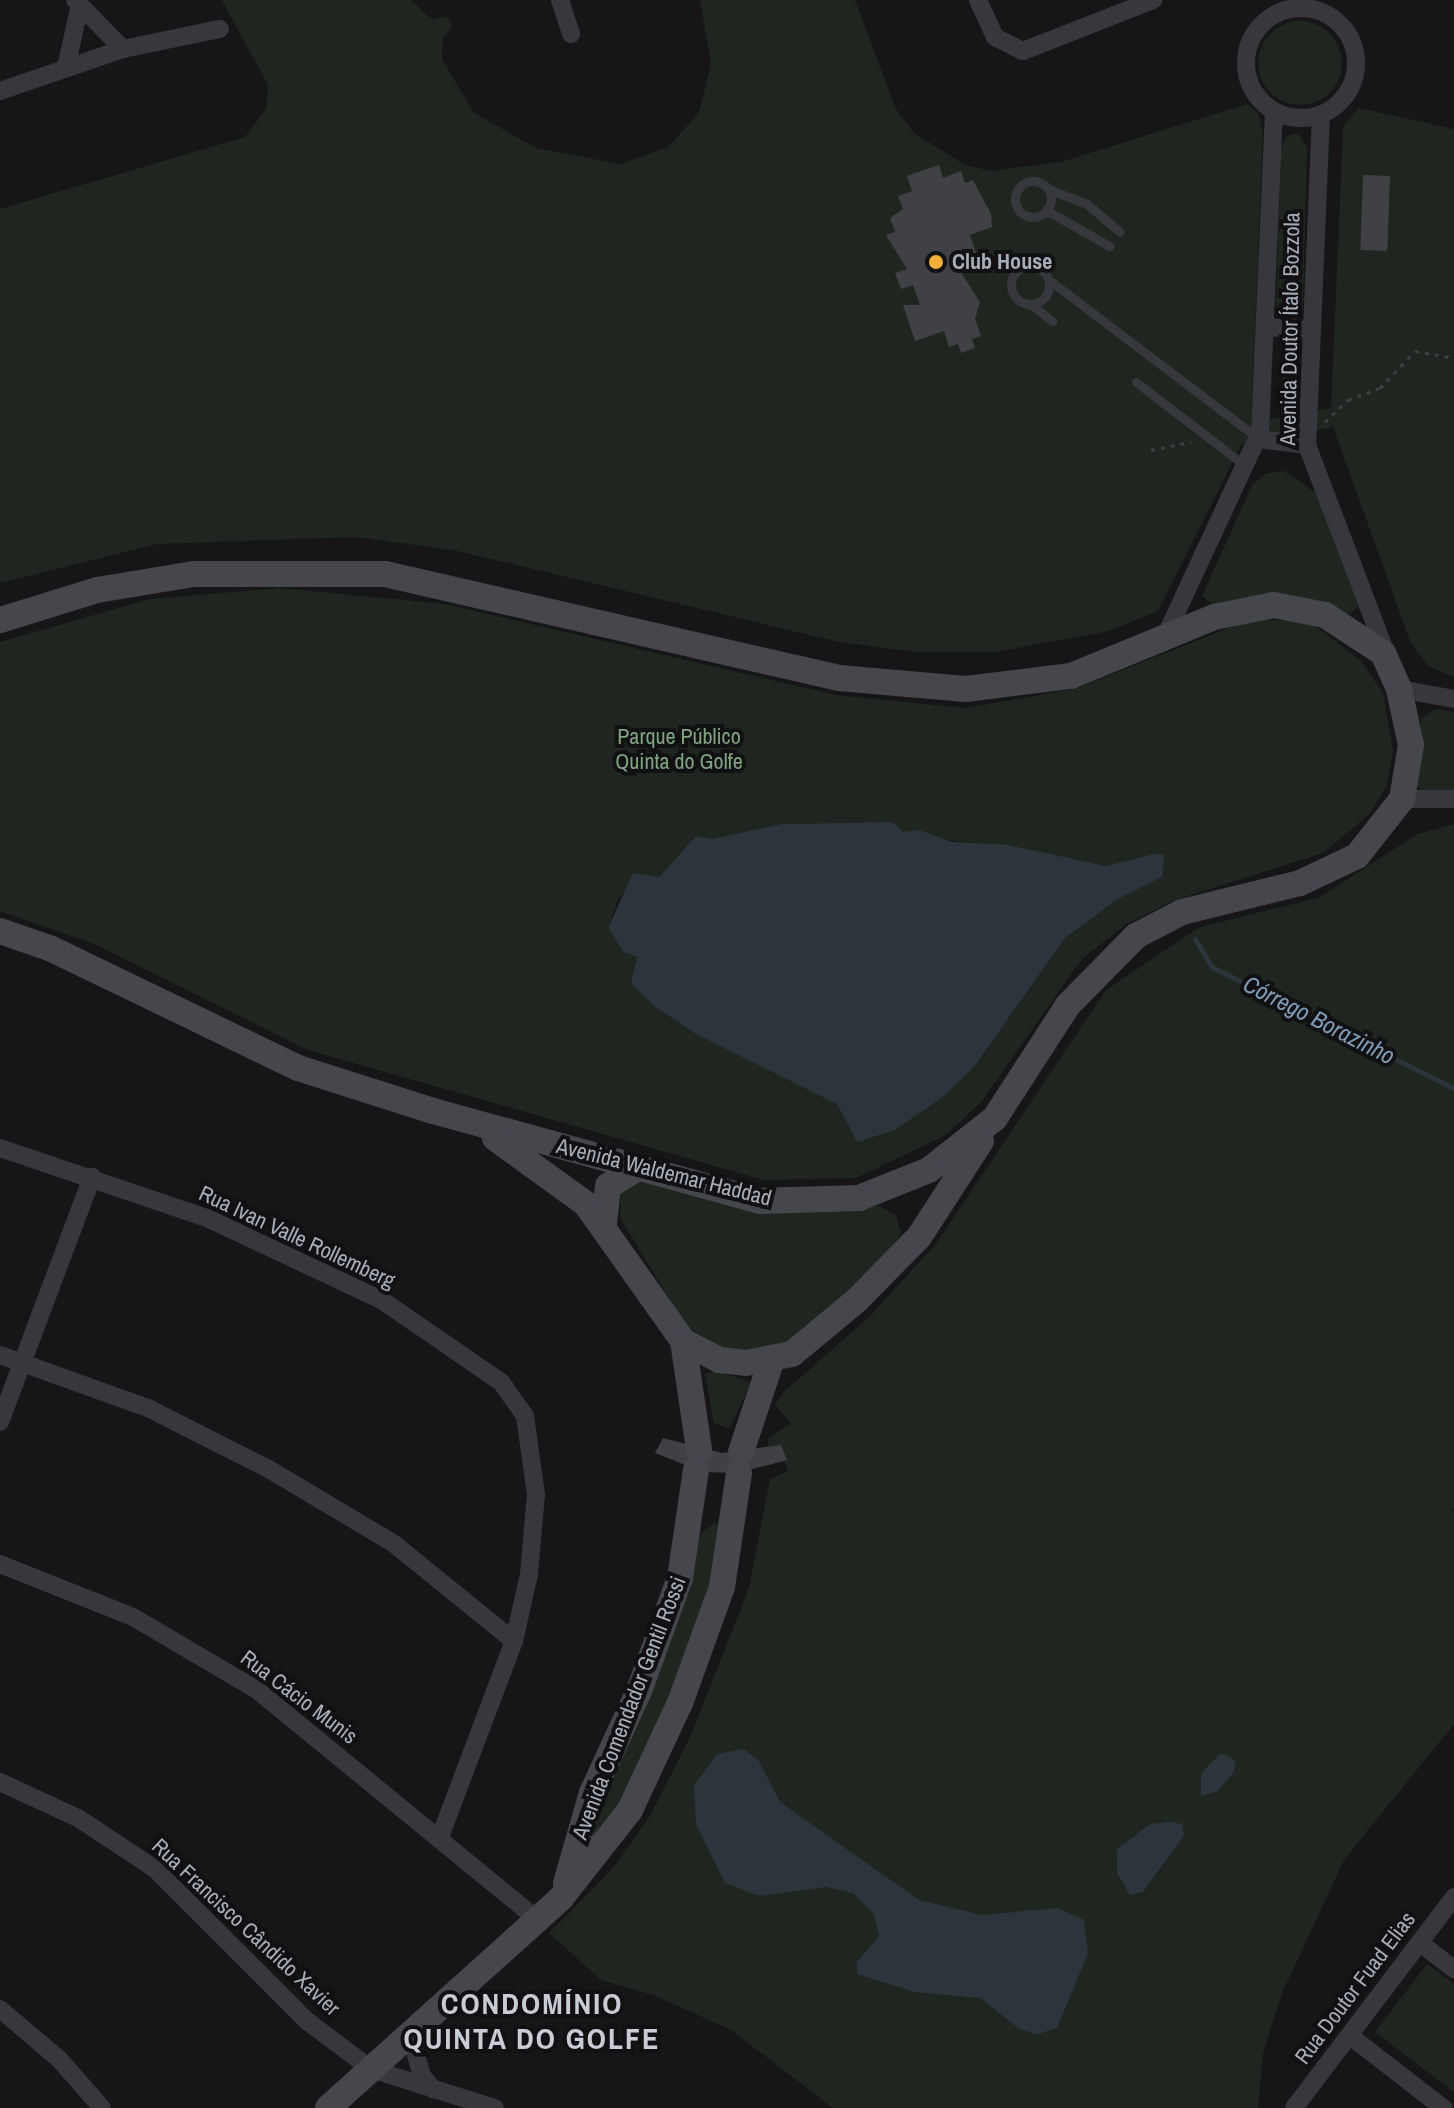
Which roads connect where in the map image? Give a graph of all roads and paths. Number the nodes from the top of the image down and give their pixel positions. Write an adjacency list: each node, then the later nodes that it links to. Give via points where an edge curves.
1 (560, 0): 8 (street)
2 (978, 0): 3 (street, via 995,37 1023,51)
3 (1153, 0)
4 (77, 5): 9 (street); 10 (street)
5 (1316, 5): 6 (street); 13 (street, via 1348,33 1357,71 1344,98)
6 (1276, 6): 12 (street, via 1249,42 1245,62 1258,99)
7 (220, 29): 9 (street)
8 (571, 34)
9 (123, 49): 10 (street)
10 (66, 68): 11 (street)
11 (0, 91)
12 (1274, 112): 13 (street); 21 (street, Avenida Doutor Ítalo Bozzola)
13 (1321, 115): 22 (street, Avenida Doutor Ítalo Bozzola)
14 (1048, 189): 15 (lane); 15 (lane, via 1029,181 1015,196 1027,215); 16 (lane, via 1087,204)
15 (1046, 210): 17 (lane)
16 (1120, 232)
17 (1109, 246)
18 (1049, 280): 19 (lane, via 1044,299); 19 (lane, via 1034,266 1015,273 1014,296); 24 (lane)
19 (1032, 305): 20 (lane)
20 (1052, 321)
21 (1265, 327): 22 (street); 24 (street, Avenida Doutor Ítalo Bozzola)
22 (1312, 330): 25 (street, Avenida Doutor Ítalo Bozzola)
23 (1136, 382): 26 (lane)
24 (1259, 439): 25 (street); 26 (street, Avenida Doutor Ítalo Bozzola)
25 (1307, 445): 29 (street, Avenida Doutor Ítalo Bozzola)
26 (1247, 468): 28 (street, Avenida Doutor Ítalo Bozzola)
27 (0, 620): 28 (main road, Avenida Waldemar Haddad, via 147,580 278,570 385,574 450,585 904,688 1026,685 1117,662)
28 (1163, 641): 29 (main road, Avenida Waldemar Haddad, via 1214,617 1274,605 1325,615 1353,628 1383,653)
29 (1396, 680): 30 (street); 31 (main road, Avenida Waldemar Haddad, via 1411,745)
30 (1454, 699)
31 (1402, 799): 32 (street); 35 (main road, Avenida Waldemar Haddad, via 1357,856 1331,873 1182,912 1136,936 1068,1005)
32 (1454, 799)
33 (0, 931): 34 (main road, Avenida Waldemar Haddad, via 52,949 298,1068)
34 (433, 1111): 37 (main road, Avenida Waldemar Haddad); 39 (main road, via 511,1145)
35 (995, 1118): 37 (main road, Avenida Waldemar Haddad, via 929,1170 859,1198 760,1201); 43 (main road, via 893,1266 808,1343)
36 (0, 1148): 38 (street, Rua Ivan Valle Rollemberg)
37 (638, 1168): 39 (main road, via 608,1186)
38 (92, 1177): 42 (street); 50 (street, Rua Ivan Valle Rollemberg, via 207,1218 383,1301 501,1382 525,1416 536,1494 529,1574)
39 (604, 1224): 40 (main road)
40 (683, 1341): 43 (main road, via 719,1360); 45 (main road, Avenida Comendador Gentil Rossi)
41 (0, 1355): 42 (street)
42 (23, 1362): 44 (street); 50 (street, via 148,1408 267,1468 393,1543)
43 (771, 1362): 46 (main road, Avenida Comendador Gentil Rossi)
44 (0, 1422)
45 (699, 1451): 46 (main road); 47 (main road, Avenida Comendador Gentil Rossi)
46 (741, 1454): 48 (main road, Avenida Comendador Gentil Rossi)
47 (693, 1505): 48 (main road); 56 (main road, Avenida Comendador Gentil Rossi, via 680,1578 639,1691 592,1793)
48 (735, 1512): 56 (main road, Avenida Comendador Gentil Rossi, via 722,1587 680,1703 630,1810)
49 (0, 1564): 53 (street, Rua Cácio Munis, via 133,1617 257,1690)
50 (514, 1641): 52 (street, Rua Ivan Valle Rollemberg)
51 (0, 1782): 63 (street, Rua Francisco Cândido Xavier, via 78,1818 155,1869 307,2021)
52 (451, 1804): 53 (street); 54 (street, Rua Ivan Valle Rollemberg)
53 (415, 1819): 54 (street, Rua Cácio Munis)
54 (439, 1839): 57 (street, Rua Cácio Munis)
55 (1454, 1897): 58 (street, Rua Doutor Fuad Elias)
56 (561, 1898): 57 (main road, Avenida Comendador Gentil Rossi)
57 (538, 1920): 61 (main road, Avenida Comendador Gentil Rossi)
58 (1420, 1943): 59 (street); 62 (street, Rua Doutor Fuad Elias)
59 (1454, 1969)
60 (0, 2009): 65 (street, via 59,2059)
61 (410, 2034): 63 (main road, Avenida Comendador Gentil Rossi); 64 (street, via 422,2076)
62 (1350, 2036): 68 (street, Rua Doutor Fuad Elias); 69 (street)
63 (371, 2069): 64 (street, Rua Francisco Cândido Xavier); 66 (main road, Avenida Comendador Gentil Rossi)
64 (436, 2092): 67 (street, Rua Francisco Cândido Xavier)
65 (102, 2108)
66 (328, 2108)
67 (495, 2108)
68 (1294, 2108)
69 (1443, 2108)

